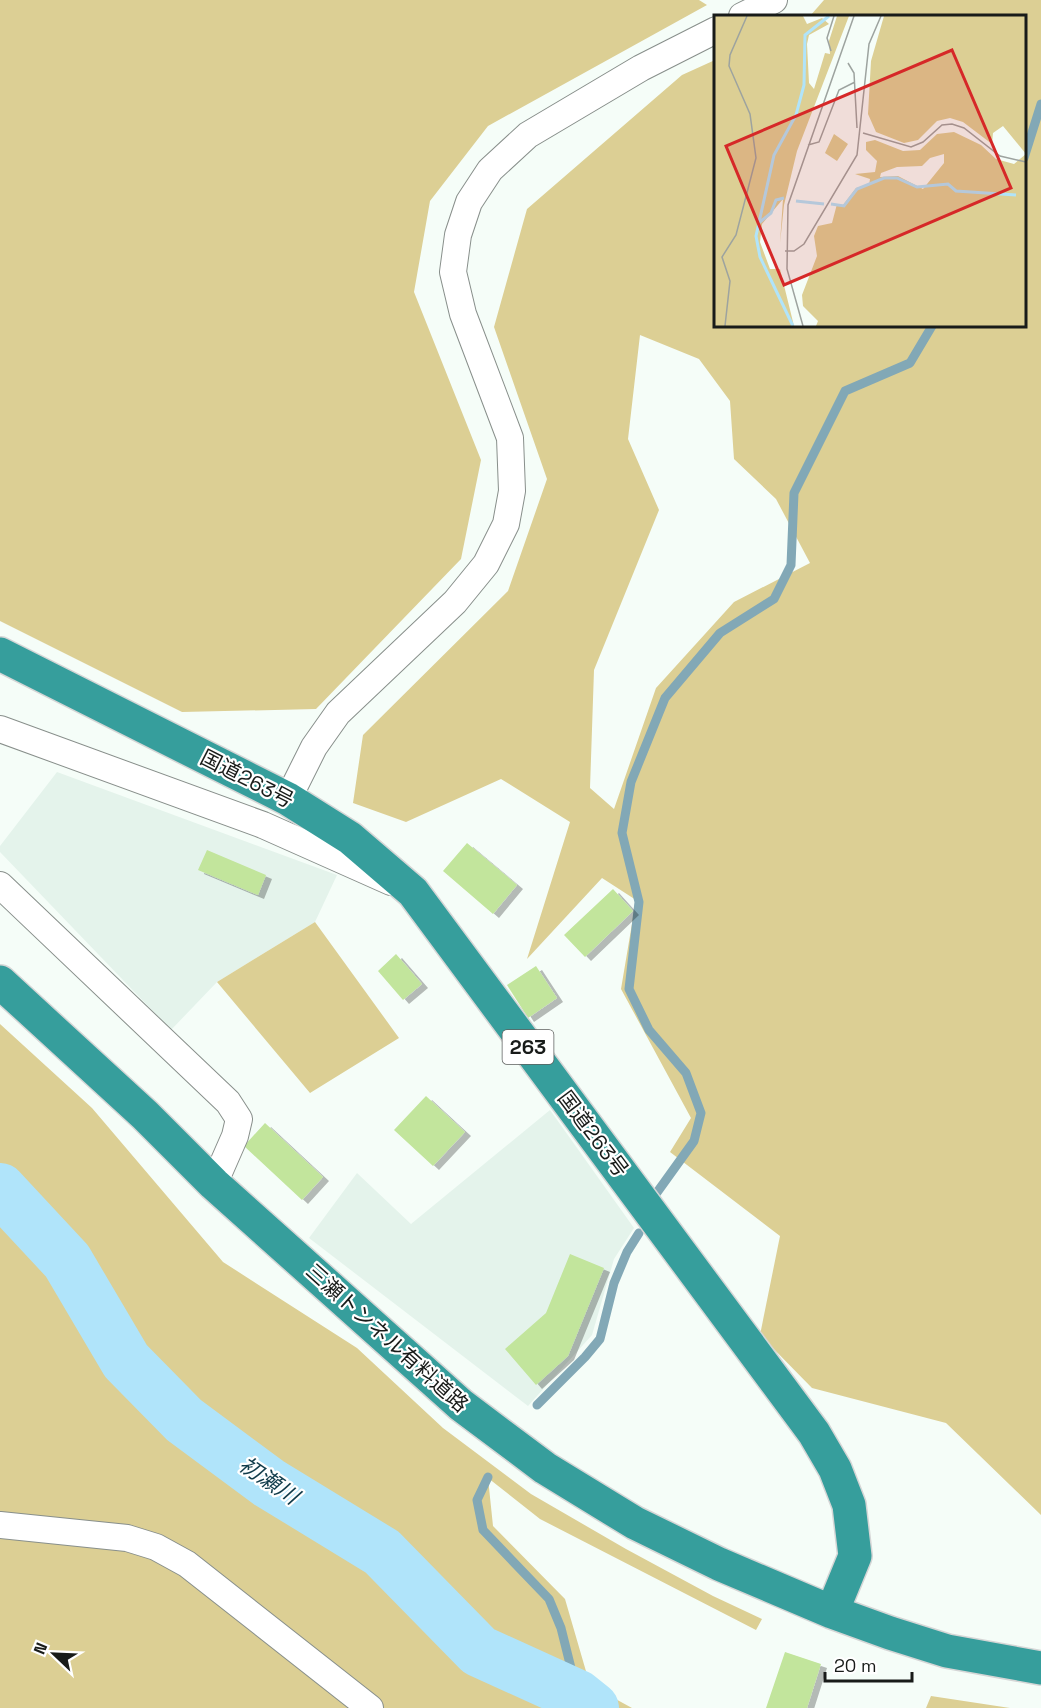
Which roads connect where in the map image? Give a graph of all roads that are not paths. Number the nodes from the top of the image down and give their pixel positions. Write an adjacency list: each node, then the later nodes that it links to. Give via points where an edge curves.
1 (774, 0): 2 (street)
2 (744, 15)
3 (714, 31): 6 (street, via 640,68 528,135 490,170 469,202 458,235 453,272 463,314 510,438 512,492 506,524 486,564 455,602 338,713 314,747)
4 (0, 654): 6 (highway, 国道263号 / 263)
5 (0, 729): 8 (street, via 263,825)
6 (288, 799): 8 (highway, 国道263号 / 263, via 350,838)
7 (0, 885): 10 (street, via 228,1102 239,1119)
8 (413, 892): 12 (highway, 国道263号 / 263, via 814,1433 835,1469 849,1504 855,1556)
9 (0, 982): 10 (highway, 三瀬トンネル有料道路)
10 (214, 1184): 12 (highway, 三瀬トンネル有料道路, via 461,1405 544,1468 635,1523)
11 (0, 1525): 14 (street, via 127,1538 156,1547 187,1564)
12 (832, 1612): 13 (highway, via 947,1651)
13 (1041, 1668)
14 (370, 1708)

